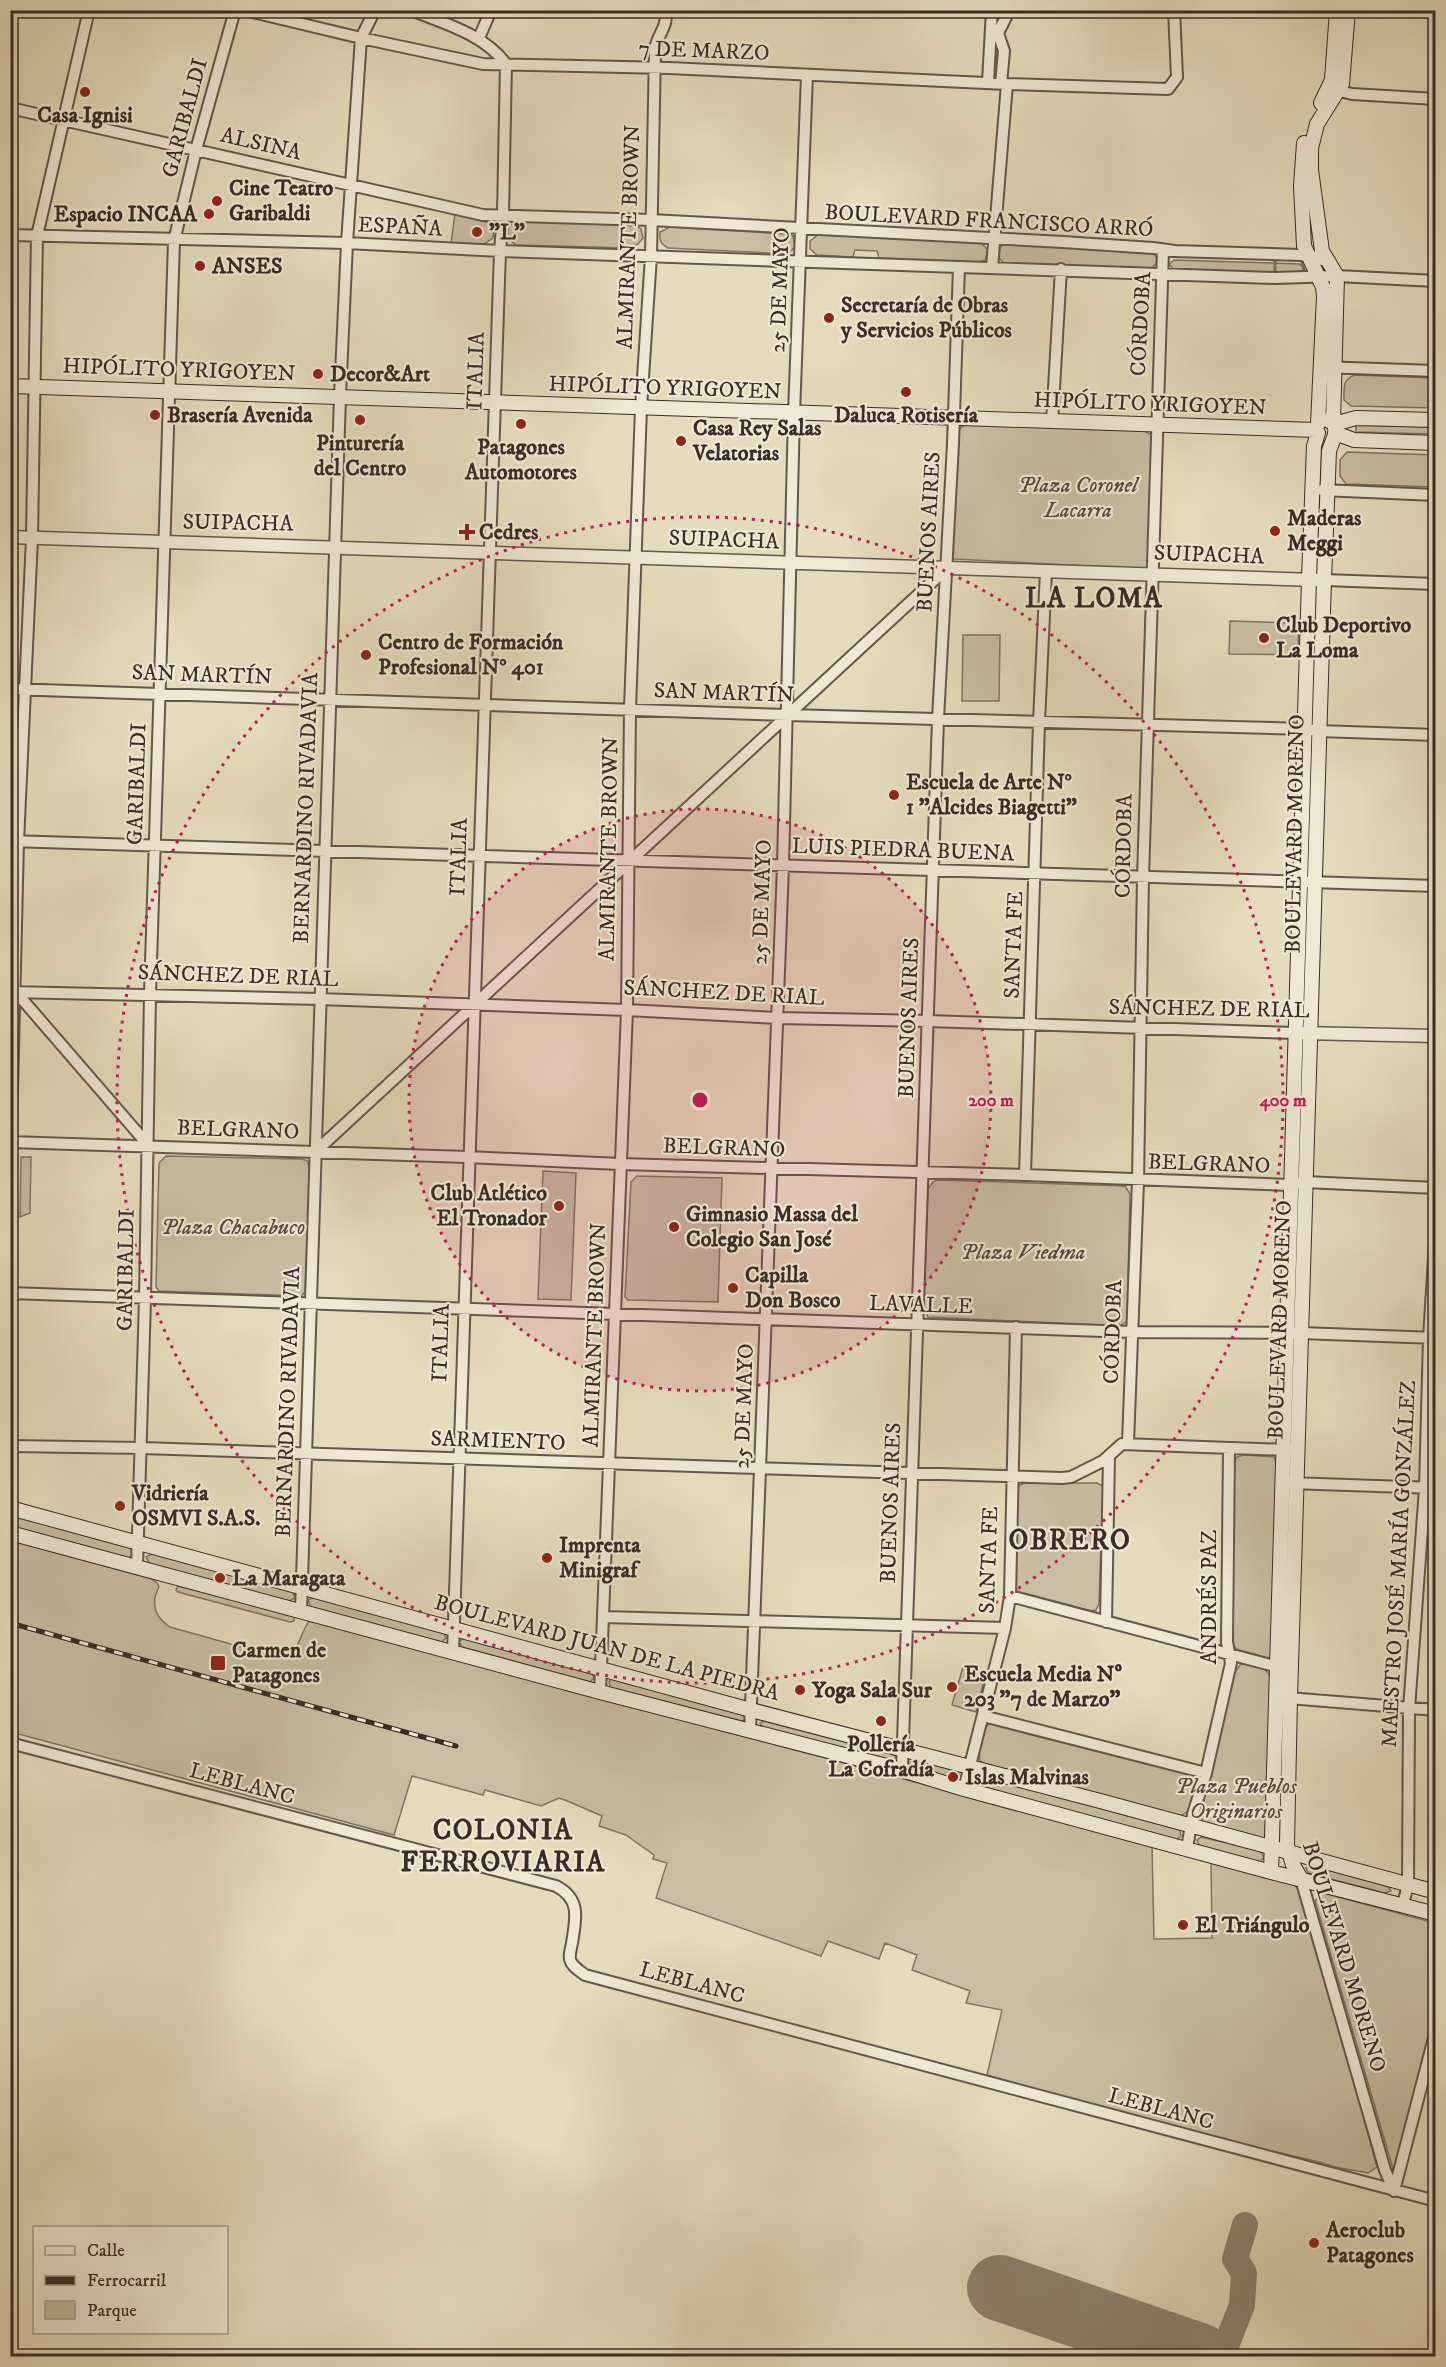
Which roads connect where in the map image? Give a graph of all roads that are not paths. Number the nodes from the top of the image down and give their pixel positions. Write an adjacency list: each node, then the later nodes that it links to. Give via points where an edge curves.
1 (89, 10): 23 (street)
2 (235, 10): 24 (street, GARIBALDI)
3 (244, 10): 13 (street, 7 DE MARZO)
4 (375, 10): 13 (street, BERNARDINO RIVADAVIA)
5 (411, 10): 14 (street)
6 (491, 10): 14 (street)
7 (665, 10): 16 (street, ALMIRANTE BROWN, via 665,27 655,45)
8 (992, 10): 18 (street)
9 (1006, 10): 19 (street, via 998,33 1004,51)
10 (1174, 10): 19 (street, 7 DE MARZO, via 1177,77 1168,89)
11 (1336, 10): 20 (main road, BOULEVARD MORENO)
12 (1347, 10): 20 (main road, BOULEVARD MORENO, via 1343,80)
13 (362, 38): 15 (street, 7 DE MARZO, via 483,64); 25 (street, BERNARDINO RIVADAVIA)
14 (479, 38): 15 (street, via 498,52)
15 (506, 64): 16 (street, 7 DE MARZO); 26 (street, ITALIA)
16 (655, 68): 17 (street, 7 DE MARZO); 27 (street, ALMIRANTE BROWN)
17 (807, 75): 18 (street, 7 DE MARZO); 28 (street, 25 DE MAYO)
18 (988, 82): 19 (street, 7 DE MARZO)
19 (1004, 84): 31 (street)
20 (1334, 90): 21 (street); 37 (main road, BOULEVARD MORENO, via 1311,123 1302,150 1304,246); 39 (main road, BOULEVARD MORENO, via 1317,124 1311,148 1319,235)
21 (1436, 99)
22 (10, 108): 23 (street, ALSINA)
23 (63, 120): 24 (street, ALSINA); 30 (street)
24 (196, 150): 25 (street, ALSINA); 32 (street, GARIBALDI)
25 (351, 184): 26 (street, ALSINA, via 483,214); 33 (street, BERNARDINO RIVADAVIA)
26 (503, 214): 27 (street, BOULEVARD FRANCISCO ARRÓ); 35 (street, ITALIA)
27 (651, 220): 28 (street, BOULEVARD FRANCISCO ARRÓ); 36 (street, ALMIRANTE BROWN)
28 (802, 230): 31 (street, BOULEVARD FRANCISCO ARRÓ); 38 (street, 25 DE MAYO)
29 (10, 235): 30 (street, ESPAÑA)
30 (37, 236): 32 (street, ESPAÑA); 50 (street)
31 (993, 238): 34 (street, BOULEVARD FRANCISCO ARRÓ); 41 (street)
32 (174, 241): 33 (street, ESPAÑA); 51 (street, GARIBALDI)
33 (347, 243): 35 (street, ESPAÑA); 52 (street, BERNARDINO RIVADAVIA)
34 (1163, 249): 37 (street, BOULEVARD FRANCISCO ARRÓ); 43 (street, CÓRDOBA)
35 (500, 251): 36 (street, BOULEVARD FRANCISCO ARRÓ); 53 (street, ITALIA)
36 (651, 256): 38 (street, BOULEVARD FRANCISCO ARRÓ); 54 (street, ALMIRANTE BROWN)
37 (1308, 256): 39 (street, BOULEVARD FRANCISCO ARRÓ); 45 (main road, BOULEVARD MORENO)
38 (801, 261): 40 (street, BOULEVARD FRANCISCO ARRÓ); 55 (street, 25 DE MAYO)
39 (1328, 262): 44 (main road, BOULEVARD MORENO)
40 (959, 267): 41 (street, BOULEVARD FRANCISCO ARRÓ); 56 (street, BUENOS AIRES)
41 (992, 268): 42 (street, BOULEVARD FRANCISCO ARRÓ)
42 (1061, 269): 43 (street, BOULEVARD FRANCISCO ARRÓ); 58 (street)
43 (1162, 274): 45 (street, BOULEVARD FRANCISCO ARRÓ); 59 (street, CÓRDOBA)
44 (1337, 276): 45 (street, BOULEVARD FRANCISCO ARRÓ); 46 (street, BOULEVARD FRANCISCO ARRÓ); 47 (main road, BOULEVARD MORENO)
45 (1319, 277): 47 (main road, BOULEVARD MORENO, via 1324,296)
46 (1436, 281)
47 (1328, 367): 48 (street); 60 (main road, BOULEVARD MORENO); 61 (main road, BOULEVARD MORENO)
48 (1436, 371)
49 (10, 386): 50 (main road, HIPÓLITO YRIGOYEN)
50 (36, 386): 51 (main road, HIPÓLITO YRIGOYEN); 67 (street)
51 (169, 392): 52 (main road, HIPÓLITO YRIGOYEN); 68 (street, GARIBALDI)
52 (340, 396): 53 (main road, HIPÓLITO YRIGOYEN); 69 (street, BERNARDINO RIVADAVIA)
53 (494, 403): 54 (main road, HIPÓLITO YRIGOYEN); 70 (street, ITALIA)
54 (641, 408): 55 (main road, HIPÓLITO YRIGOYEN); 71 (street, ALMIRANTE BROWN)
55 (794, 413): 56 (main road, HIPÓLITO YRIGOYEN); 72 (street, 25 DE MAYO)
56 (953, 416): 58 (main road, HIPÓLITO YRIGOYEN); 73 (street, BUENOS AIRES)
57 (1436, 420): 60 (main road, HIPÓLITO YRIGOYEN, via 1356,418)
58 (1052, 422): 59 (main road, HIPÓLITO YRIGOYEN)
59 (1156, 426): 61 (main road, HIPÓLITO YRIGOYEN); 75 (street, CÓRDOBA)
60 (1334, 428): 61 (main road, HIPÓLITO YRIGOYEN, via 1326,419); 62 (main road, HIPÓLITO YRIGOYEN, via 1354,440); 64 (main road, BOULEVARD MORENO)
61 (1318, 429): 63 (main road, BOULEVARD MORENO)
62 (1436, 443)
63 (1312, 490): 64 (street); 76 (main road, BOULEVARD MORENO)
64 (1327, 490): 65 (street); 76 (main road, BOULEVARD MORENO)
65 (1436, 495)
66 (10, 537): 67 (street, SUIPACHA)
67 (33, 538): 68 (street, SUIPACHA); 79 (street)
68 (164, 543): 69 (street, SUIPACHA); 80 (street, GARIBALDI)
69 (334, 546): 70 (street, SUIPACHA); 81 (street, BERNARDINO RIVADAVIA)
70 (489, 553): 71 (street, SUIPACHA); 82 (street, ITALIA)
71 (636, 558): 72 (street, SUIPACHA); 83 (street, ALMIRANTE BROWN)
72 (790, 564): 73 (street, SUIPACHA); 84 (street, 25 DE MAYO)
73 (946, 569): 74 (street, SUIPACHA); 84 (street); 85 (street, BUENOS AIRES)
74 (1046, 571): 75 (street, SUIPACHA); 86 (street, SANTA FE)
75 (1152, 574): 76 (street, SUIPACHA); 87 (street, CÓRDOBA)
76 (1316, 580): 77 (street, SUIPACHA); 88 (main road, BOULEVARD MORENO)
77 (1436, 584)
78 (10, 689): 79 (street, SAN MARTÍN)
79 (25, 689): 80 (street, SAN MARTÍN); 90 (street)
80 (159, 693): 81 (street, SAN MARTÍN); 91 (street, GARIBALDI)
81 (329, 699): 82 (street, SAN MARTÍN); 92 (street, BERNARDINO RIVADAVIA)
82 (483, 704): 83 (street, SAN MARTÍN); 93 (street, ITALIA)
83 (630, 709): 84 (street, SAN MARTÍN); 94 (street, ALMIRANTE BROWN)
84 (788, 715): 85 (street, SAN MARTÍN); 94 (street); 95 (street, 25 DE MAYO)
85 (938, 719): 86 (street, SAN MARTÍN); 96 (street, BUENOS AIRES)
86 (1039, 722): 87 (street, SAN MARTÍN); 97 (street, SANTA FE)
87 (1147, 725): 88 (street, SAN MARTÍN); 98 (street, CÓRDOBA)
88 (1312, 730): 89 (street, SAN MARTÍN); 99 (main road, BOULEVARD MORENO); 100 (main road, BOULEVARD MORENO)
89 (1436, 735)
90 (14, 841): 91 (street, LUIS PIEDRA BUENA); 102 (street)
91 (154, 845): 92 (street, LUIS PIEDRA BUENA); 103 (street, GARIBALDI)
92 (324, 851): 93 (street, LUIS PIEDRA BUENA); 104 (street, BERNARDINO RIVADAVIA)
93 (478, 856): 94 (street, LUIS PIEDRA BUENA); 105 (street, ITALIA)
94 (630, 862): 95 (street, LUIS PIEDRA BUENA); 105 (street); 106 (street, ALMIRANTE BROWN)
95 (783, 866): 96 (street, LUIS PIEDRA BUENA); 107 (street, 25 DE MAYO)
96 (934, 871): 97 (street, LUIS PIEDRA BUENA); 108 (street, BUENOS AIRES)
97 (1035, 873): 98 (street, LUIS PIEDRA BUENA); 109 (street, SANTA FE)
98 (1143, 878): 99 (street, LUIS PIEDRA BUENA); 110 (street, CÓRDOBA)
99 (1301, 883): 100 (street, LUIS PIEDRA BUENA); 112 (main road, BOULEVARD MORENO)
100 (1315, 883): 101 (street, LUIS PIEDRA BUENA); 111 (main road, BOULEVARD MORENO)
101 (1436, 886)
102 (12, 990): 103 (street, SÁNCHEZ DE RIAL); 114 (street); 115 (street)
103 (150, 994): 104 (street, SÁNCHEZ DE RIAL); 115 (street, GARIBALDI)
104 (319, 999): 105 (street, SÁNCHEZ DE RIAL); 116 (street, BERNARDINO RIVADAVIA)
105 (474, 1005): 106 (street, SÁNCHEZ DE RIAL); 116 (street); 117 (street, ITALIA)
106 (627, 1010): 107 (street, SÁNCHEZ DE RIAL); 118 (street, ALMIRANTE BROWN)
107 (777, 1018): 108 (street, SÁNCHEZ DE RIAL); 119 (street, 25 DE MAYO)
108 (928, 1021): 109 (street, SÁNCHEZ DE RIAL); 121 (street, BUENOS AIRES)
109 (1031, 1025): 110 (street, SÁNCHEZ DE RIAL); 122 (street, SANTA FE)
110 (1141, 1028): 112 (street, SÁNCHEZ DE RIAL); 123 (street, CÓRDOBA)
111 (1311, 1032): 112 (street, SÁNCHEZ DE RIAL); 113 (street, SÁNCHEZ DE RIAL); 124 (main road, BOULEVARD MORENO)
112 (1296, 1033): 125 (main road, BOULEVARD MORENO)
113 (1436, 1036)
114 (11, 1142): 115 (street, BELGRANO); 120 (street)
115 (148, 1146): 116 (street, BELGRANO); 129 (street, GARIBALDI)
116 (315, 1152): 117 (street, BELGRANO); 130 (street, BERNARDINO RIVADAVIA)
117 (467, 1157): 118 (street, BELGRANO); 131 (street, ITALIA)
118 (620, 1164): 119 (street, BELGRANO); 132 (street, ALMIRANTE BROWN)
119 (771, 1169): 121 (street, BELGRANO); 133 (street, 25 DE MAYO)
120 (10, 1173)
121 (922, 1174): 122 (street, BELGRANO); 134 (street, BUENOS AIRES)
122 (1025, 1175): 123 (street, BELGRANO)
123 (1138, 1181): 125 (street, BELGRANO); 136 (street, CÓRDOBA)
124 (1305, 1182): 125 (street, BELGRANO); 126 (street, BELGRANO); 137 (main road, BOULEVARD MORENO)
125 (1291, 1185): 138 (main road, BOULEVARD MORENO)
126 (1436, 1188)
127 (1436, 1226): 139 (street, MAESTRO JOSÉ MARÍA GONZÁLEZ)
128 (10, 1293): 129 (street, LAVALLE)
129 (145, 1299): 130 (street, LAVALLE); 142 (street, GARIBALDI)
130 (310, 1303): 131 (street, LAVALLE); 145 (street, BERNARDINO RIVADAVIA)
131 (462, 1309): 132 (street, LAVALLE); 147 (street, ITALIA)
132 (615, 1313): 133 (street, LAVALLE); 148 (street, ALMIRANTE BROWN)
133 (766, 1318): 134 (street, LAVALLE); 149 (street, 25 DE MAYO)
134 (917, 1324): 135 (street, LAVALLE); 150 (street, BUENOS AIRES)
135 (1016, 1327): 136 (street, LAVALLE); 151 (street, SANTA FE)
136 (1133, 1332): 138 (street, LAVALLE); 140 (street, CÓRDOBA)
137 (1301, 1333): 138 (street, LAVALLE); 139 (street, LAVALLE); 144 (main road, BOULEVARD MORENO)
138 (1286, 1334): 144 (main road, BOULEVARD MORENO)
139 (1432, 1338): 153 (street, MAESTRO JOSÉ MARÍA GONZÁLEZ)
140 (1128, 1443): 143 (street); 146 (street, SARMIENTO)
141 (10, 1446): 142 (street, SARMIENTO)
142 (142, 1448): 145 (street, SARMIENTO); 156 (street, GARIBALDI)
143 (1229, 1449): 144 (street); 168 (street, ANDRÉS PAZ, via 1227,1642)
144 (1290, 1450): 152 (main road, BOULEVARD MORENO)
145 (305, 1455): 147 (street, SARMIENTO); 158 (street, BERNARDINO RIVADAVIA)
146 (1109, 1457): 151 (street, SARMIENTO, via 1071,1477); 163 (street)
147 (458, 1460): 148 (street, SARMIENTO); 165 (street, ITALIA)
148 (610, 1465): 149 (street, SARMIENTO); 161 (street, ALMIRANTE BROWN)
149 (761, 1469): 150 (street, SARMIENTO); 162 (street, 25 DE MAYO)
150 (911, 1474): 151 (street, SARMIENTO); 164 (street, BUENOS AIRES)
151 (1012, 1477): 159 (street, SANTA FE)
152 (1289, 1483): 153 (street); 169 (main road, BOULEVARD MORENO); 171 (main road, BOULEVARD MORENO)
153 (1430, 1488): 174 (street, MAESTRO JOSÉ MARÍA GONZÁLEZ)
154 (10, 1508): 156 (main road, BOULEVARD JUAN DE LA PIEDRA)
155 (10, 1533): 157 (main road, BOULEVARD JUAN DE LA PIEDRA)
156 (138, 1542): 157 (street, GARIBALDI); 158 (main road, BOULEVARD JUAN DE LA PIEDRA)
157 (137, 1567): 160 (main road, BOULEVARD JUAN DE LA PIEDRA)
158 (302, 1588): 160 (street, BERNARDINO RIVADAVIA); 165 (main road, BOULEVARD JUAN DE LA PIEDRA)
159 (1010, 1596): 163 (street); 166 (street, SANTA FE)
160 (301, 1611): 167 (main road, BOULEVARD JUAN DE LA PIEDRA)
161 (604, 1617): 162 (street); 170 (street, ALMIRANTE BROWN)
162 (754, 1620): 164 (street); 175 (street, 25 DE MAYO)
163 (1106, 1622): 168 (street)
164 (907, 1624): 166 (street); 180 (street, BUENOS AIRES)
165 (453, 1628): 167 (street, ITALIA); 170 (main road, BOULEVARD JUAN DE LA PIEDRA)
166 (1005, 1628): 177 (street, SANTA FE)
167 (453, 1652): 172 (main road, BOULEVARD JUAN DE LA PIEDRA)
168 (1231, 1655): 169 (street); 183 (street, ANDRÉS PAZ)
169 (1277, 1667): 171 (street); 173 (main road, BOULEVARD MORENO)
170 (602, 1668): 172 (street, ALMIRANTE BROWN); 175 (main road, BOULEVARD JUAN DE LA PIEDRA)
171 (1292, 1669): 173 (main road, BOULEVARD MORENO)
172 (600, 1692): 178 (main road, BOULEVARD JUAN DE LA PIEDRA)
173 (1283, 1697): 174 (street); 187 (main road, BOULEVARD MORENO); 188 (main road, BOULEVARD MORENO)
174 (1409, 1709): 176 (street); 191 (street, MAESTRO JOSÉ MARÍA GONZÁLEZ)
175 (751, 1710): 178 (street, 25 DE MAYO); 180 (main road, BOULEVARD JUAN DE LA PIEDRA)
176 (1436, 1710)
177 (983, 1716): 181 (street, SANTA FE); 183 (street)
178 (750, 1731): 182 (main road, BOULEVARD JUAN DE LA PIEDRA)
179 (10, 1743): 196 (street, LEBLANC, via 556,1886 574,1901 571,1962 585,1975)
180 (903, 1750): 181 (main road, BOULEVARD JUAN DE LA PIEDRA); 182 (street, BUENOS AIRES)
181 (970, 1767): 184 (street, SANTA FE); 185 (main road, BOULEVARD JUAN DE LA PIEDRA)
182 (902, 1770): 184 (main road, BOULEVARD JUAN DE LA PIEDRA)
183 (1206, 1773): 185 (street, ANDRÉS PAZ)
184 (964, 1789): 186 (main road, BOULEVARD JUAN DE LA PIEDRA)
185 (1190, 1827): 186 (street, ANDRÉS PAZ); 187 (main road, BOULEVARD JUAN DE LA PIEDRA)
186 (1187, 1848): 189 (main road, BOULEVARD JUAN DE LA PIEDRA)
187 (1270, 1848): 188 (main road, BOULEVARD JUAN DE LA PIEDRA); 189 (main road, BOULEVARD MORENO)
188 (1288, 1852): 190 (main road, BOULEVARD MORENO); 191 (main road, BOULEVARD JUAN DE LA PIEDRA)
189 (1271, 1872): 190 (main road, BOULEVARD JUAN DE LA PIEDRA)
190 (1301, 1879): 193 (main road, BOULEVARD JUAN DE LA PIEDRA); 196 (street, BOULEVARD MORENO)
191 (1408, 1885): 192 (main road, BOULEVARD JUAN DE LA PIEDRA); 193 (street, MAESTRO JOSÉ MARÍA GONZÁLEZ)
192 (1436, 1892)
193 (1403, 1904): 194 (main road, BOULEVARD JUAN DE LA PIEDRA)
194 (1436, 1914)
195 (1436, 2030): 196 (street)
196 (1394, 2191): 197 (street, LEBLANC)
197 (1436, 2201)

